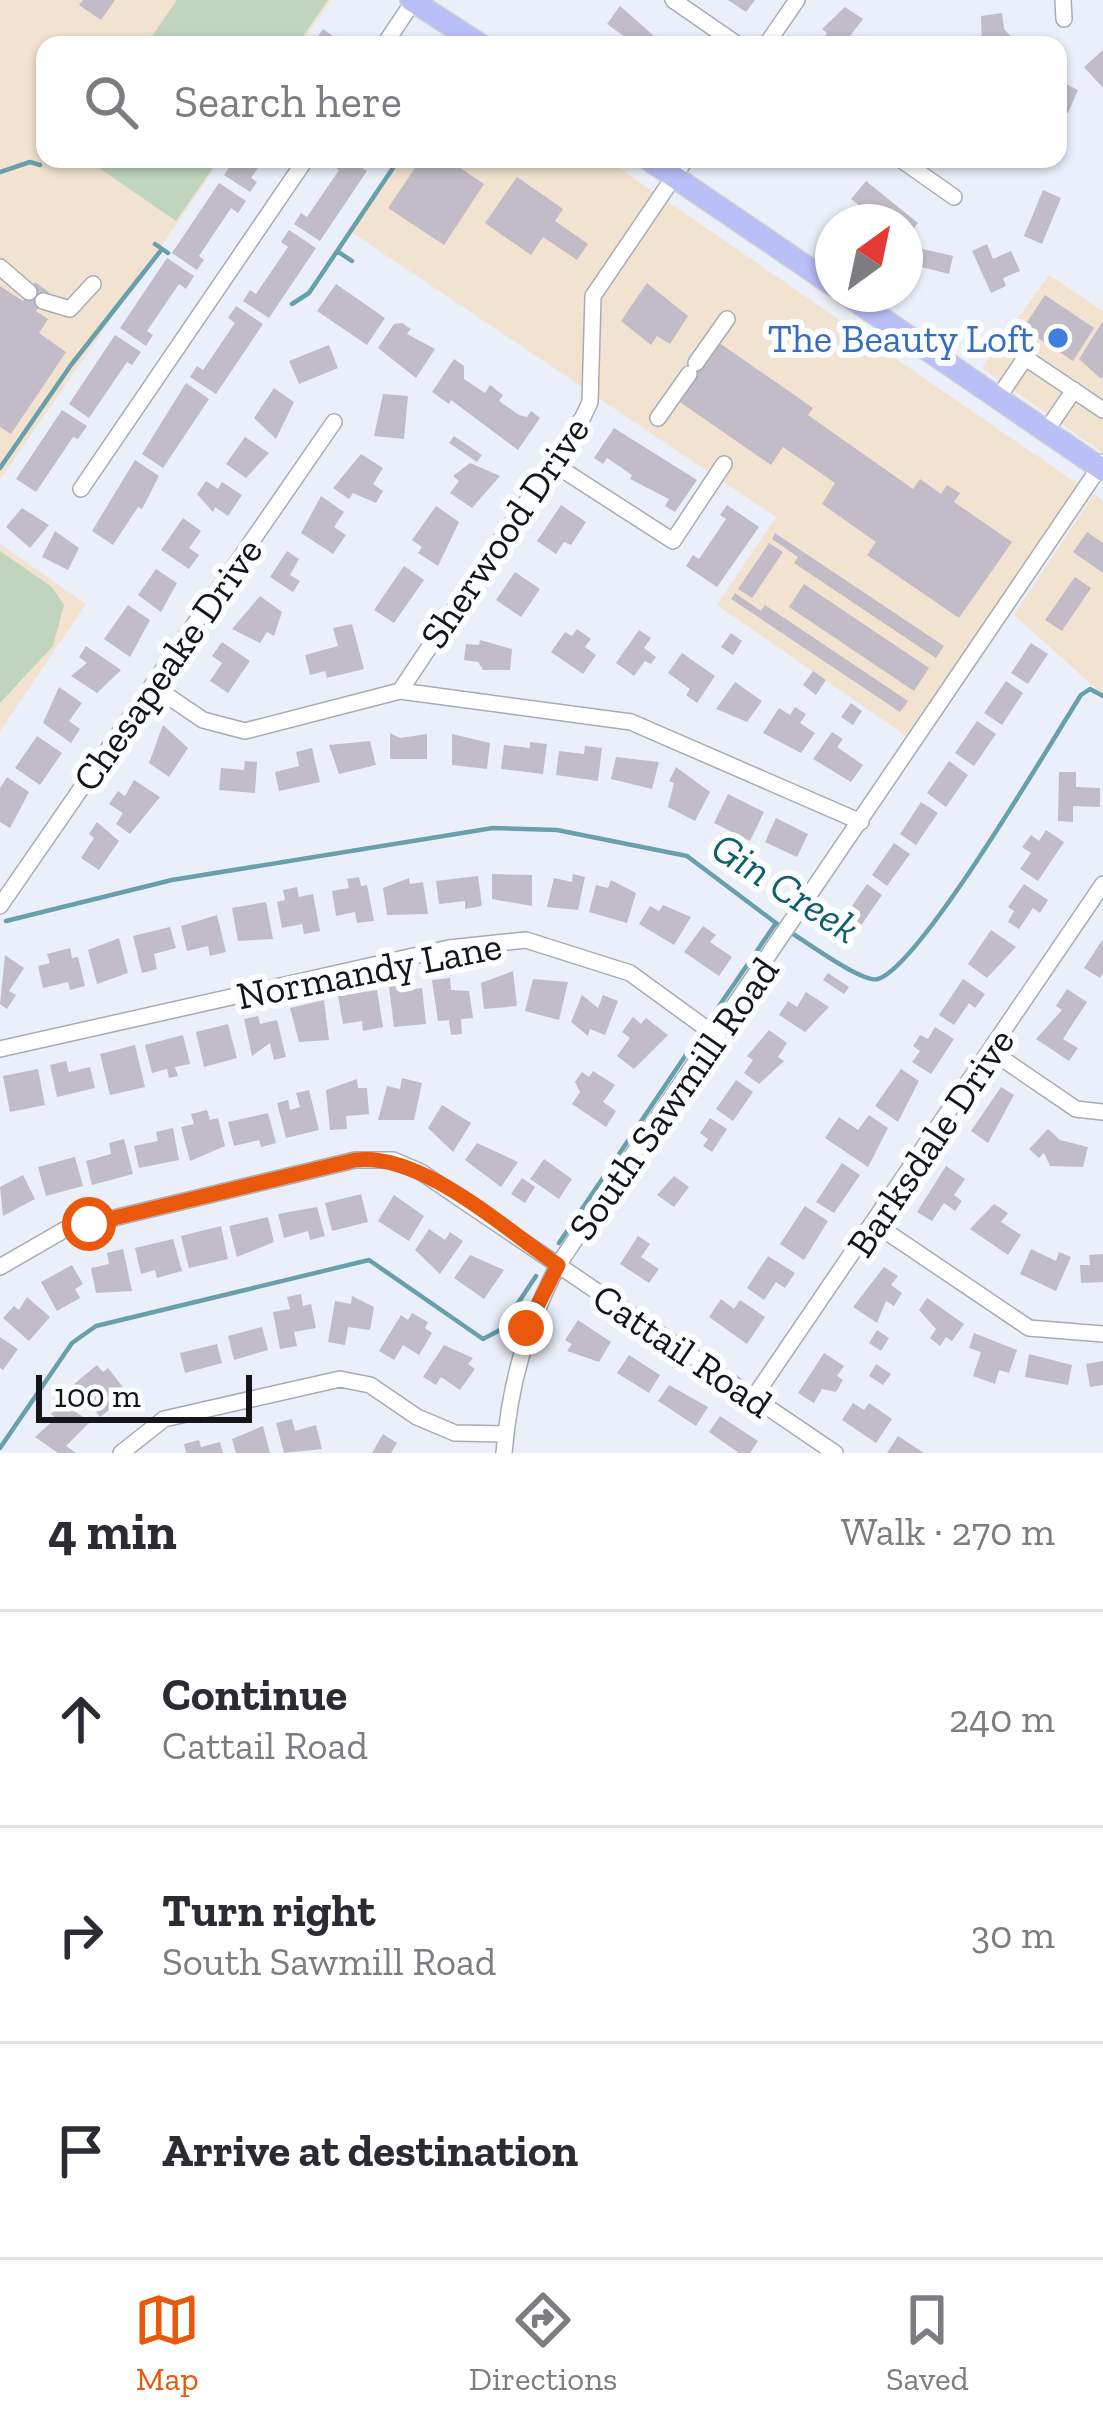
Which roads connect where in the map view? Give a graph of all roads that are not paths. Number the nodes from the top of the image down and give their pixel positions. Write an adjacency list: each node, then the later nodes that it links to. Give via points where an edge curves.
1 (673, 0): 8 (street)
2 (797, 0): 9 (street)
3 (1063, 0): 5 (street)
4 (412, 1): 6 (street); 7 (main road)
5 (1064, 19)
6 (390, 36)
7 (468, 36)
8 (725, 36)
9 (772, 36)
10 (300, 168): 28 (street)
11 (680, 168): 15 (main road); 25 (street, Sherwood Drive, via 593,296 590,402)
12 (913, 168): 13 (street)
13 (954, 197)
14 (0, 267): 16 (street, via 36,297 70,309)
15 (815, 271)
16 (93, 284)
17 (872, 312): 20 (main road)
18 (727, 320): 22 (street)
19 (1074, 390): 20 (street, via 1023,361); 21 (street); 24 (street)
20 (998, 398): 24 (main road)
21 (1103, 410)
22 (658, 418)
23 (334, 422): 29 (street, Chesapeake Drive)
24 (1046, 430): 27 (main road)
25 (552, 463): 26 (street, via 673,541); 30 (street, Sherwood Drive)
26 (724, 464)
27 (1102, 466): 31 (street, South Sawmill Road)
28 (81, 488)
29 (153, 686): 30 (street, via 203,720 244,731); 33 (street, Chesapeake Drive)
30 (400, 691): 31 (street, via 631,722)
31 (861, 822): 34 (street, South Sawmill Road)
32 (1103, 884): 36 (street, Barksdale Drive)
33 (0, 906)
34 (718, 1036): 35 (street, Normandy Lane, via 630,973 526,940 449,948); 39 (street, South Sawmill Road)
35 (0, 1048)
36 (991, 1051): 37 (street, via 1076,1109); 38 (street, Barksdale Drive)
37 (1103, 1112)
38 (875, 1224): 41 (street, via 1029,1328); 42 (street, Barksdale Drive)
39 (558, 1265): 40 (street, Cattail Road, via 421,1172 375,1157 64,1230); 42 (street, Cattail Road); 43 (street, South Sawmill Road, via 526,1328)
40 (0, 1267)
41 (1103, 1334)
42 (754, 1397): 46 (street, Cattail Road)
43 (506, 1434): 44 (street, via 455,1433 370,1385 340,1379 164,1419); 45 (street, South Sawmill Road)
44 (121, 1453)
45 (504, 1453)
46 (835, 1453)

